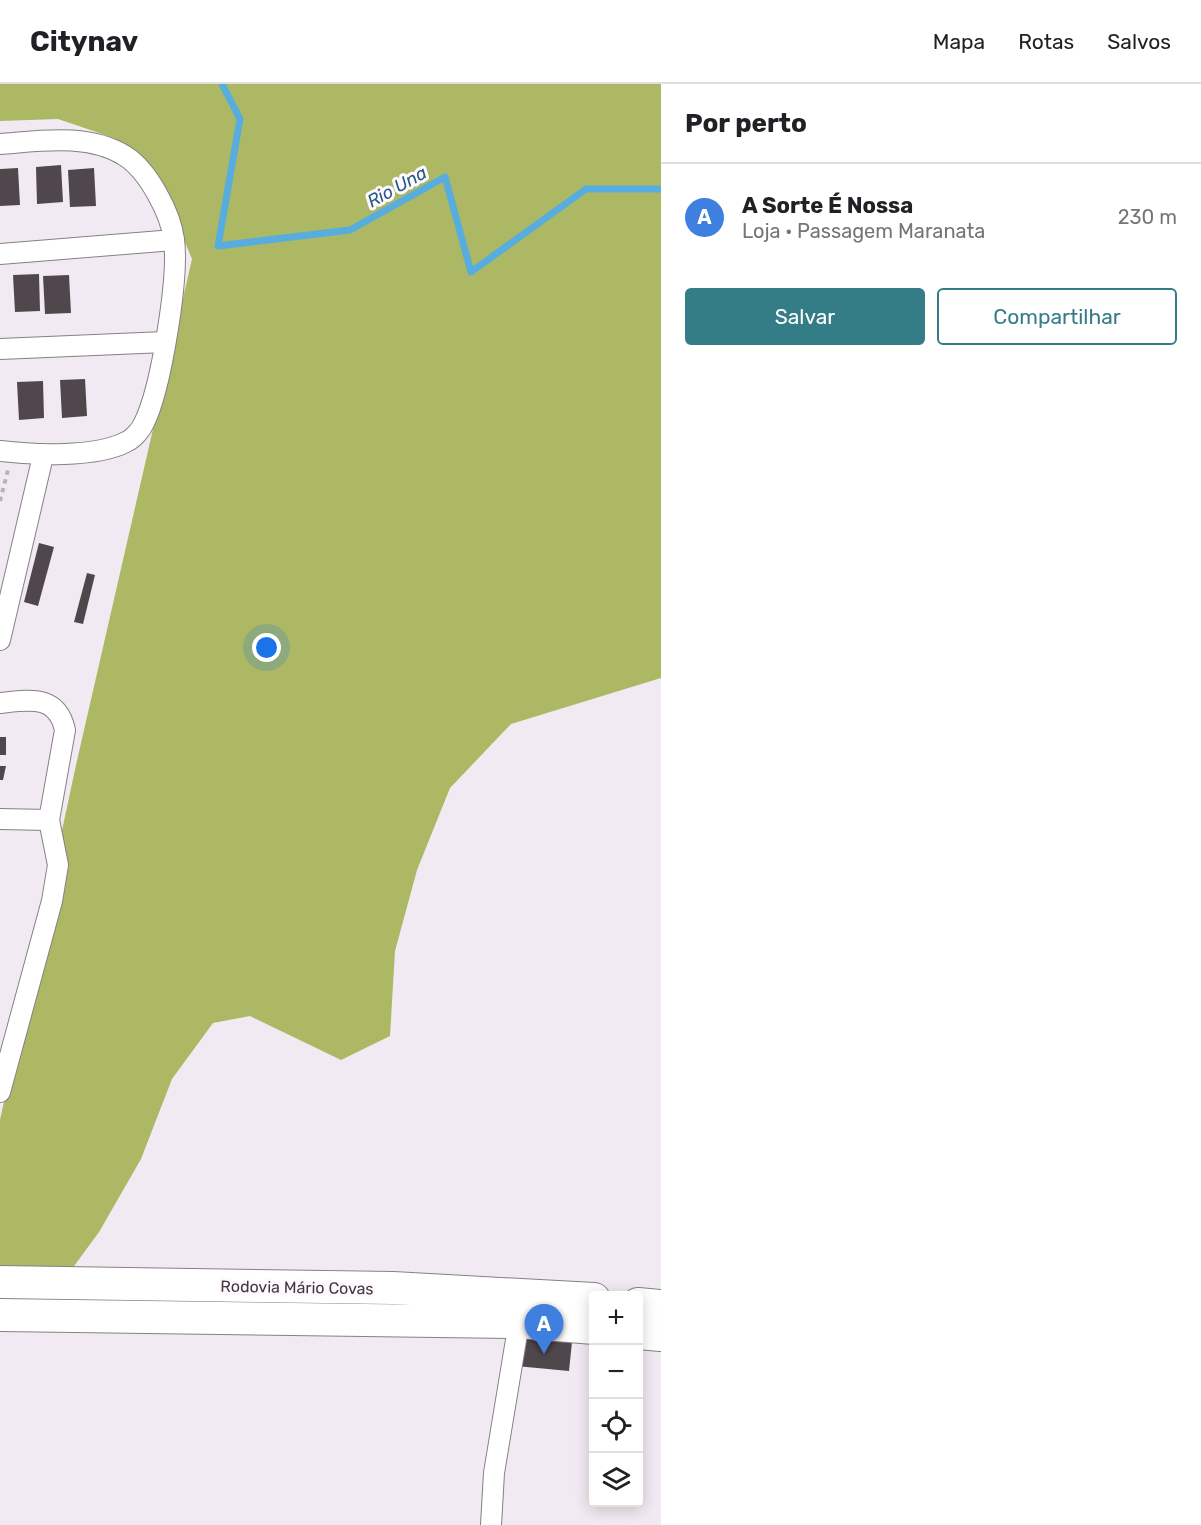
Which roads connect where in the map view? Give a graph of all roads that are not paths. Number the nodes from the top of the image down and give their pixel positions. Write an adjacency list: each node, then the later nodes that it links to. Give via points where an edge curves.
1 (0, 144): 2 (street, via 84,142 125,156 166,209)
2 (174, 240): 3 (street); 4 (street, via 175,272)
3 (0, 254)
4 (165, 342): 5 (street); 7 (street, via 148,413 134,436 111,448)
5 (0, 349)
6 (6, 452): 7 (street)
7 (44, 456): 8 (street)
8 (0, 640)
9 (0, 703): 11 (street, via 46,703 62,720 63,744)
10 (0, 819): 11 (street)
11 (49, 820): 12 (street, via 58,865 52,901)
12 (0, 1092)
13 (0, 1282): 14 (main road, Rodovia Mário Covas)
14 (67, 1283): 15 (main road, Rodovia Mário Covas, via 393,1288); 19 (main road)
15 (589, 1299)
16 (643, 1304): 17 (main road)
17 (661, 1306)
18 (0, 1315): 19 (main road, Rodovia Mário Covas)
19 (66, 1316): 20 (main road, Rodovia Mário Covas)
20 (519, 1322): 21 (main road, Rodovia Mário Covas); 24 (street, via 494,1473)
21 (589, 1328)
22 (643, 1333): 23 (main road)
23 (661, 1335)
24 (492, 1525)

